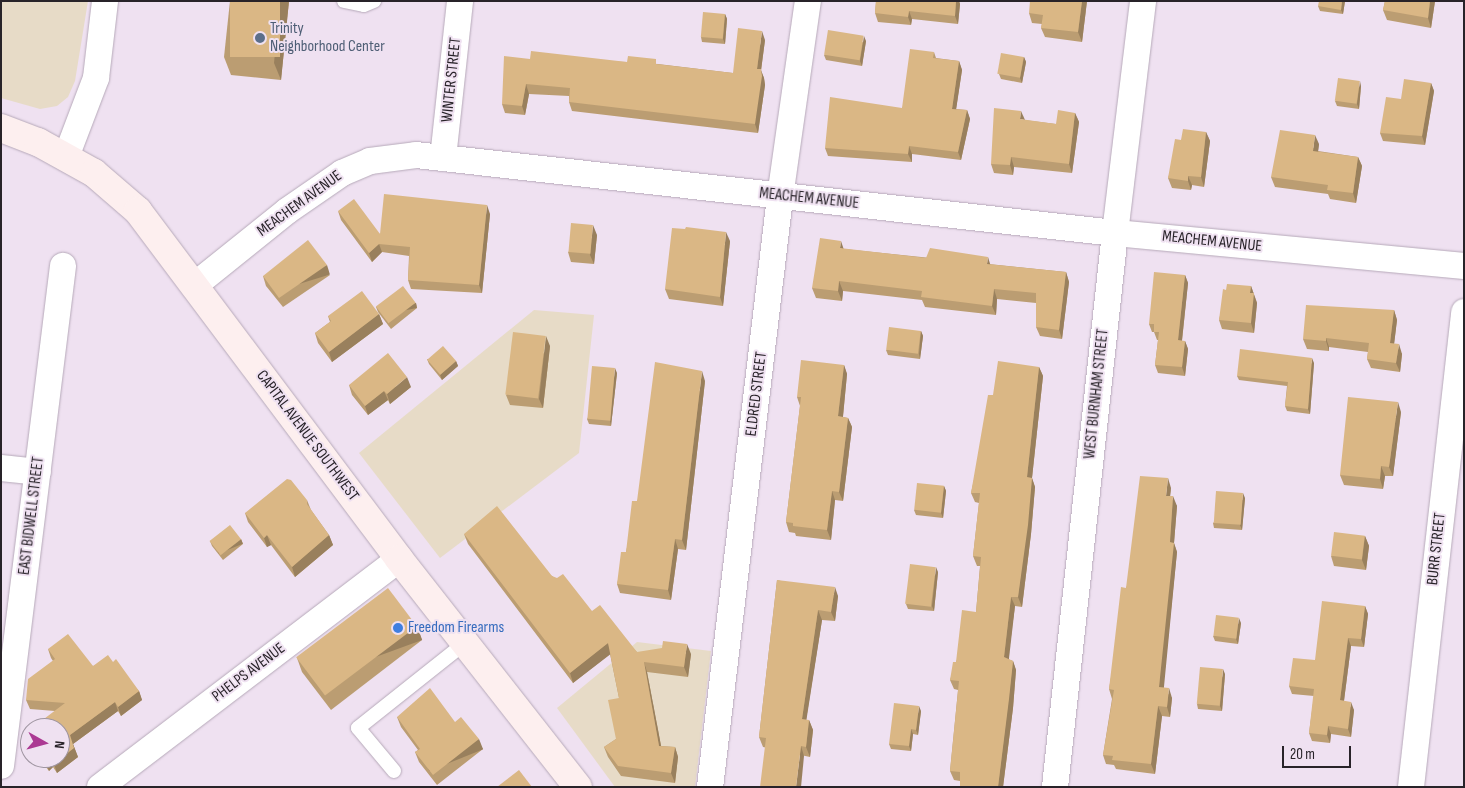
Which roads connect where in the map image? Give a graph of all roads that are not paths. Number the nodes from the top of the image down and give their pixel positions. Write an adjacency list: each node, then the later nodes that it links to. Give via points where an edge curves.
1 (105, 1): 8 (street, via 96,78)
2 (344, 1): 3 (lane, via 364,5)
3 (374, 1)
4 (460, 1): 9 (street, WINTER STREET)
5 (808, 1): 10 (street, ELDRED STREET)
6 (1143, 1): 11 (street, WEST BURNHAM STREET)
7 (1, 128): 8 (main road, CAPITAL AVENUE SOUTHWEST)
8 (66, 157): 14 (main road, CAPITAL AVENUE SOUTHWEST, via 94,173 138,212)
9 (443, 158): 10 (street, MEACHEM AVENUE); 14 (street, MEACHEM AVENUE, via 386,157 342,173 287,211)
10 (780, 196): 11 (street, MEACHEM AVENUE); 24 (street, ELDRED STREET)
11 (1115, 233): 13 (street, MEACHEM AVENUE); 25 (street, WEST BURNHAM STREET)
12 (63, 266): 17 (street, EAST BIDWELL STREET)
13 (1464, 266)
14 (195, 285): 18 (main road, CAPITAL AVENUE SOUTHWEST)
15 (1464, 312): 26 (street, BURR STREET)
16 (1, 468): 17 (street)
17 (38, 472): 20 (street, EAST BIDWELL STREET)
18 (399, 559): 19 (main road, CAPITAL AVENUE SOUTHWEST); 22 (street, PHELPS AVENUE)
19 (465, 643): 21 (lane, via 358,728); 23 (main road, CAPITAL AVENUE SOUTHWEST)
20 (1, 766)
21 (394, 771)
22 (100, 787)
23 (578, 787)
24 (710, 787)
25 (1055, 787)
26 (1411, 787)

